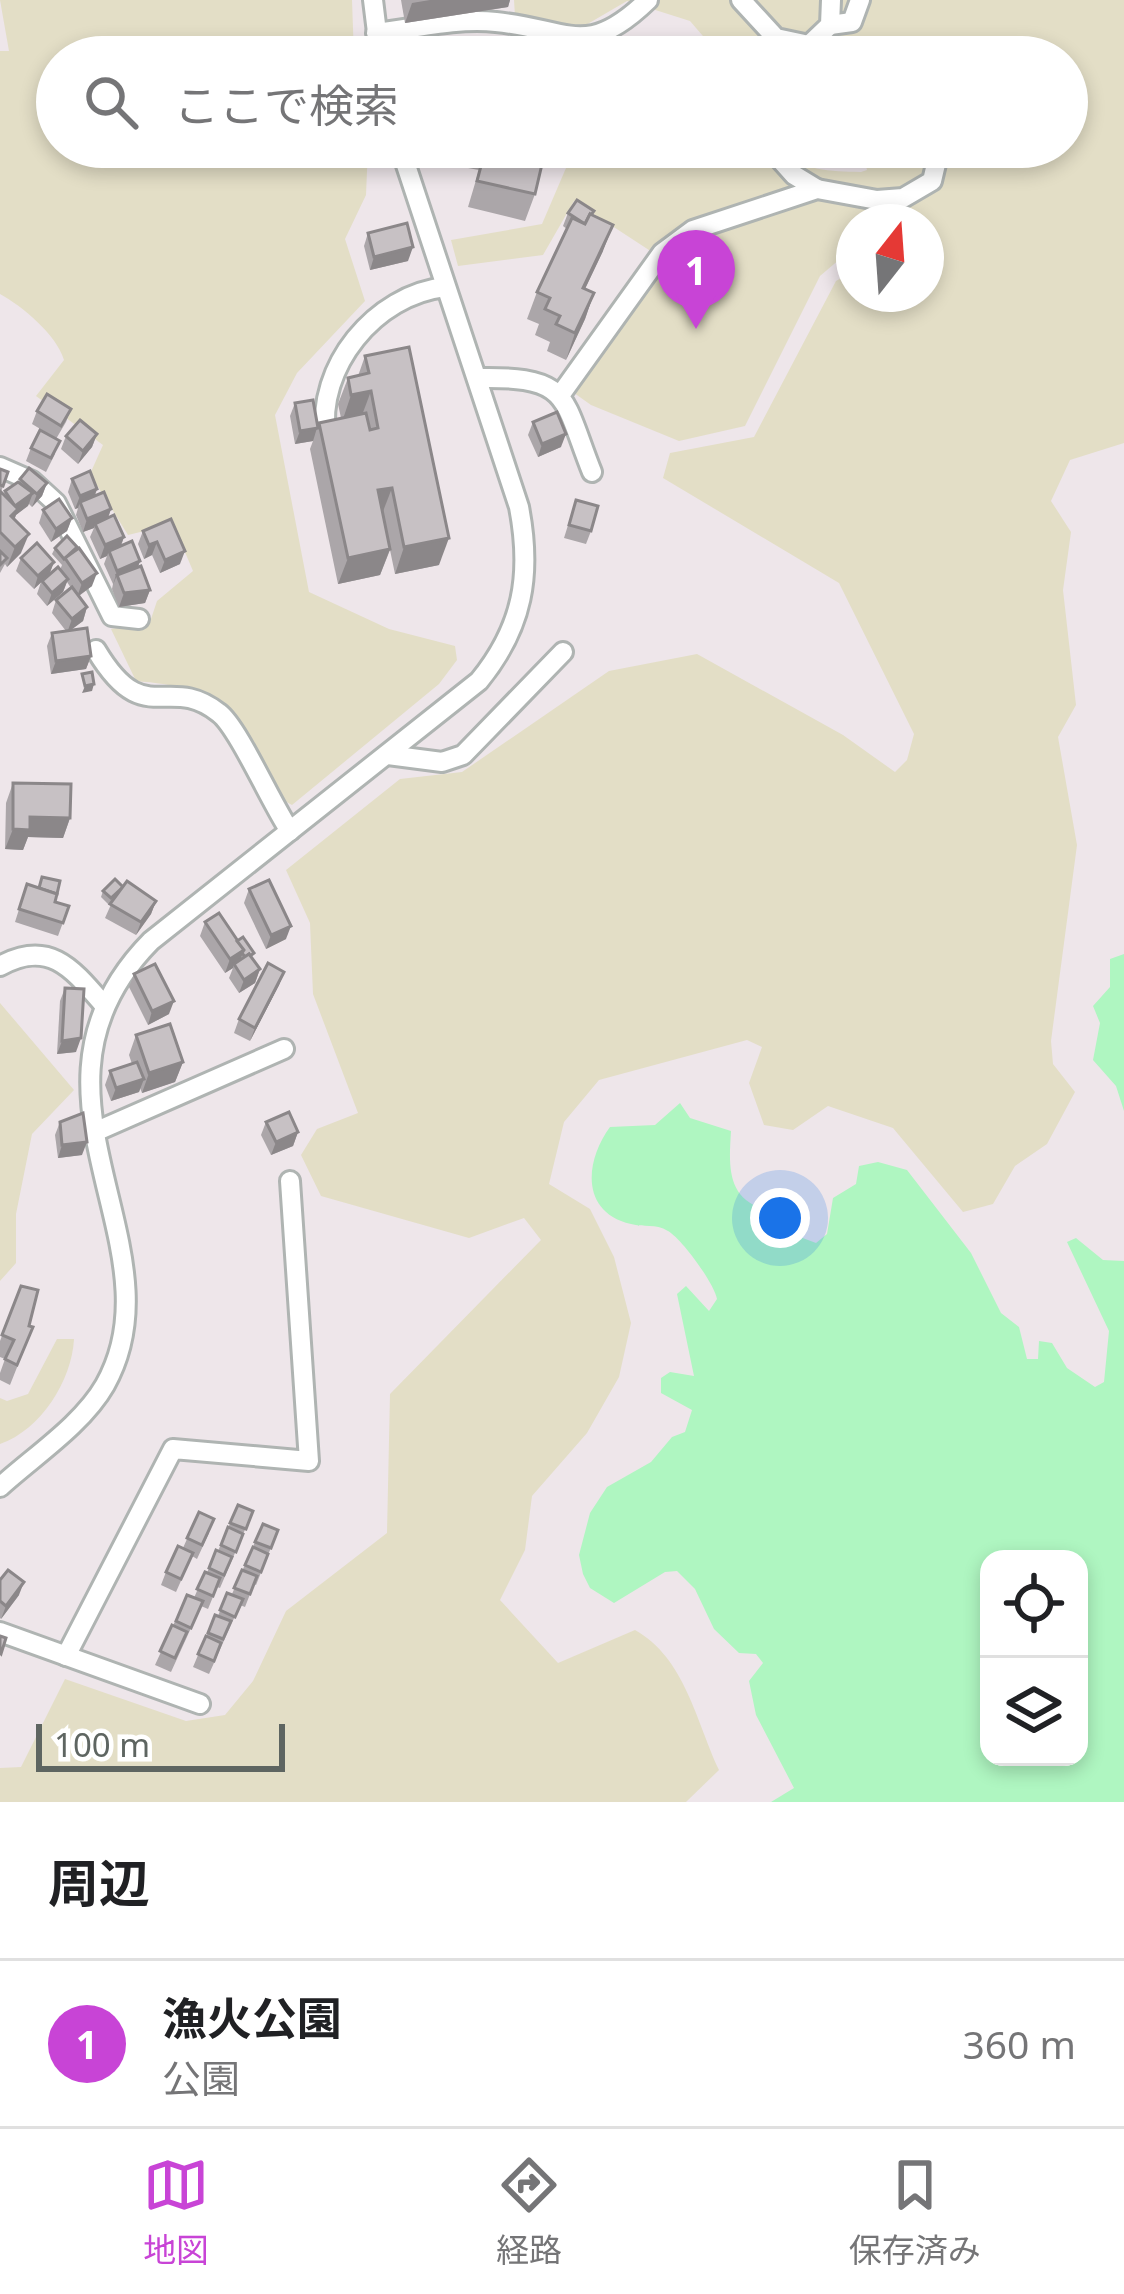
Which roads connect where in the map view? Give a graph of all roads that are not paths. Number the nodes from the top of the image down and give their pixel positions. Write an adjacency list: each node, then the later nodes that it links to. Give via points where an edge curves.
1 (373, 0): 7 (street)
2 (648, 0): 10 (street)
3 (741, 0): 11 (street)
4 (831, 0): 6 (street)
5 (860, 0): 6 (street, via 851,22)
6 (830, 25): 12 (street)
7 (376, 33): 8 (street); 9 (street, via 463,21)
8 (376, 36)
9 (579, 36)
10 (600, 36)
11 (774, 36)
12 (818, 36)
13 (407, 168): 17 (street)
14 (788, 168): 16 (street)
15 (935, 168): 16 (street, via 932,181 903,198)
16 (817, 189): 19 (street, via 680,238)
17 (445, 287): 18 (street); 20 (street, via 401,298 367,326 342,358 322,409)
18 (477, 378): 19 (street, via 527,380); 26 (street, via 519,507 527,550 521,606 478,681)
19 (561, 394): 22 (street)
20 (326, 437)
21 (0, 467): 23 (street, via 46,490 112,616)
22 (592, 472)
23 (139, 619)
24 (96, 650): 27 (street, via 130,692 197,702 225,717)
25 (563, 652): 26 (street, via 463,755 415,762)
26 (388, 755): 27 (street)
27 (290, 831): 29 (street, via 151,941)
28 (0, 966): 29 (street, via 31,952 54,956)
29 (103, 1004): 31 (street, via 89,1067)
30 (284, 1049): 31 (street)
31 (97, 1131): 33 (street, via 125,1304 118,1357 97,1398)
32 (290, 1181): 35 (street, via 309,1461 173,1449)
33 (0, 1486)
34 (0, 1632): 35 (street)
35 (66, 1656): 36 (street)
36 (200, 1704)

